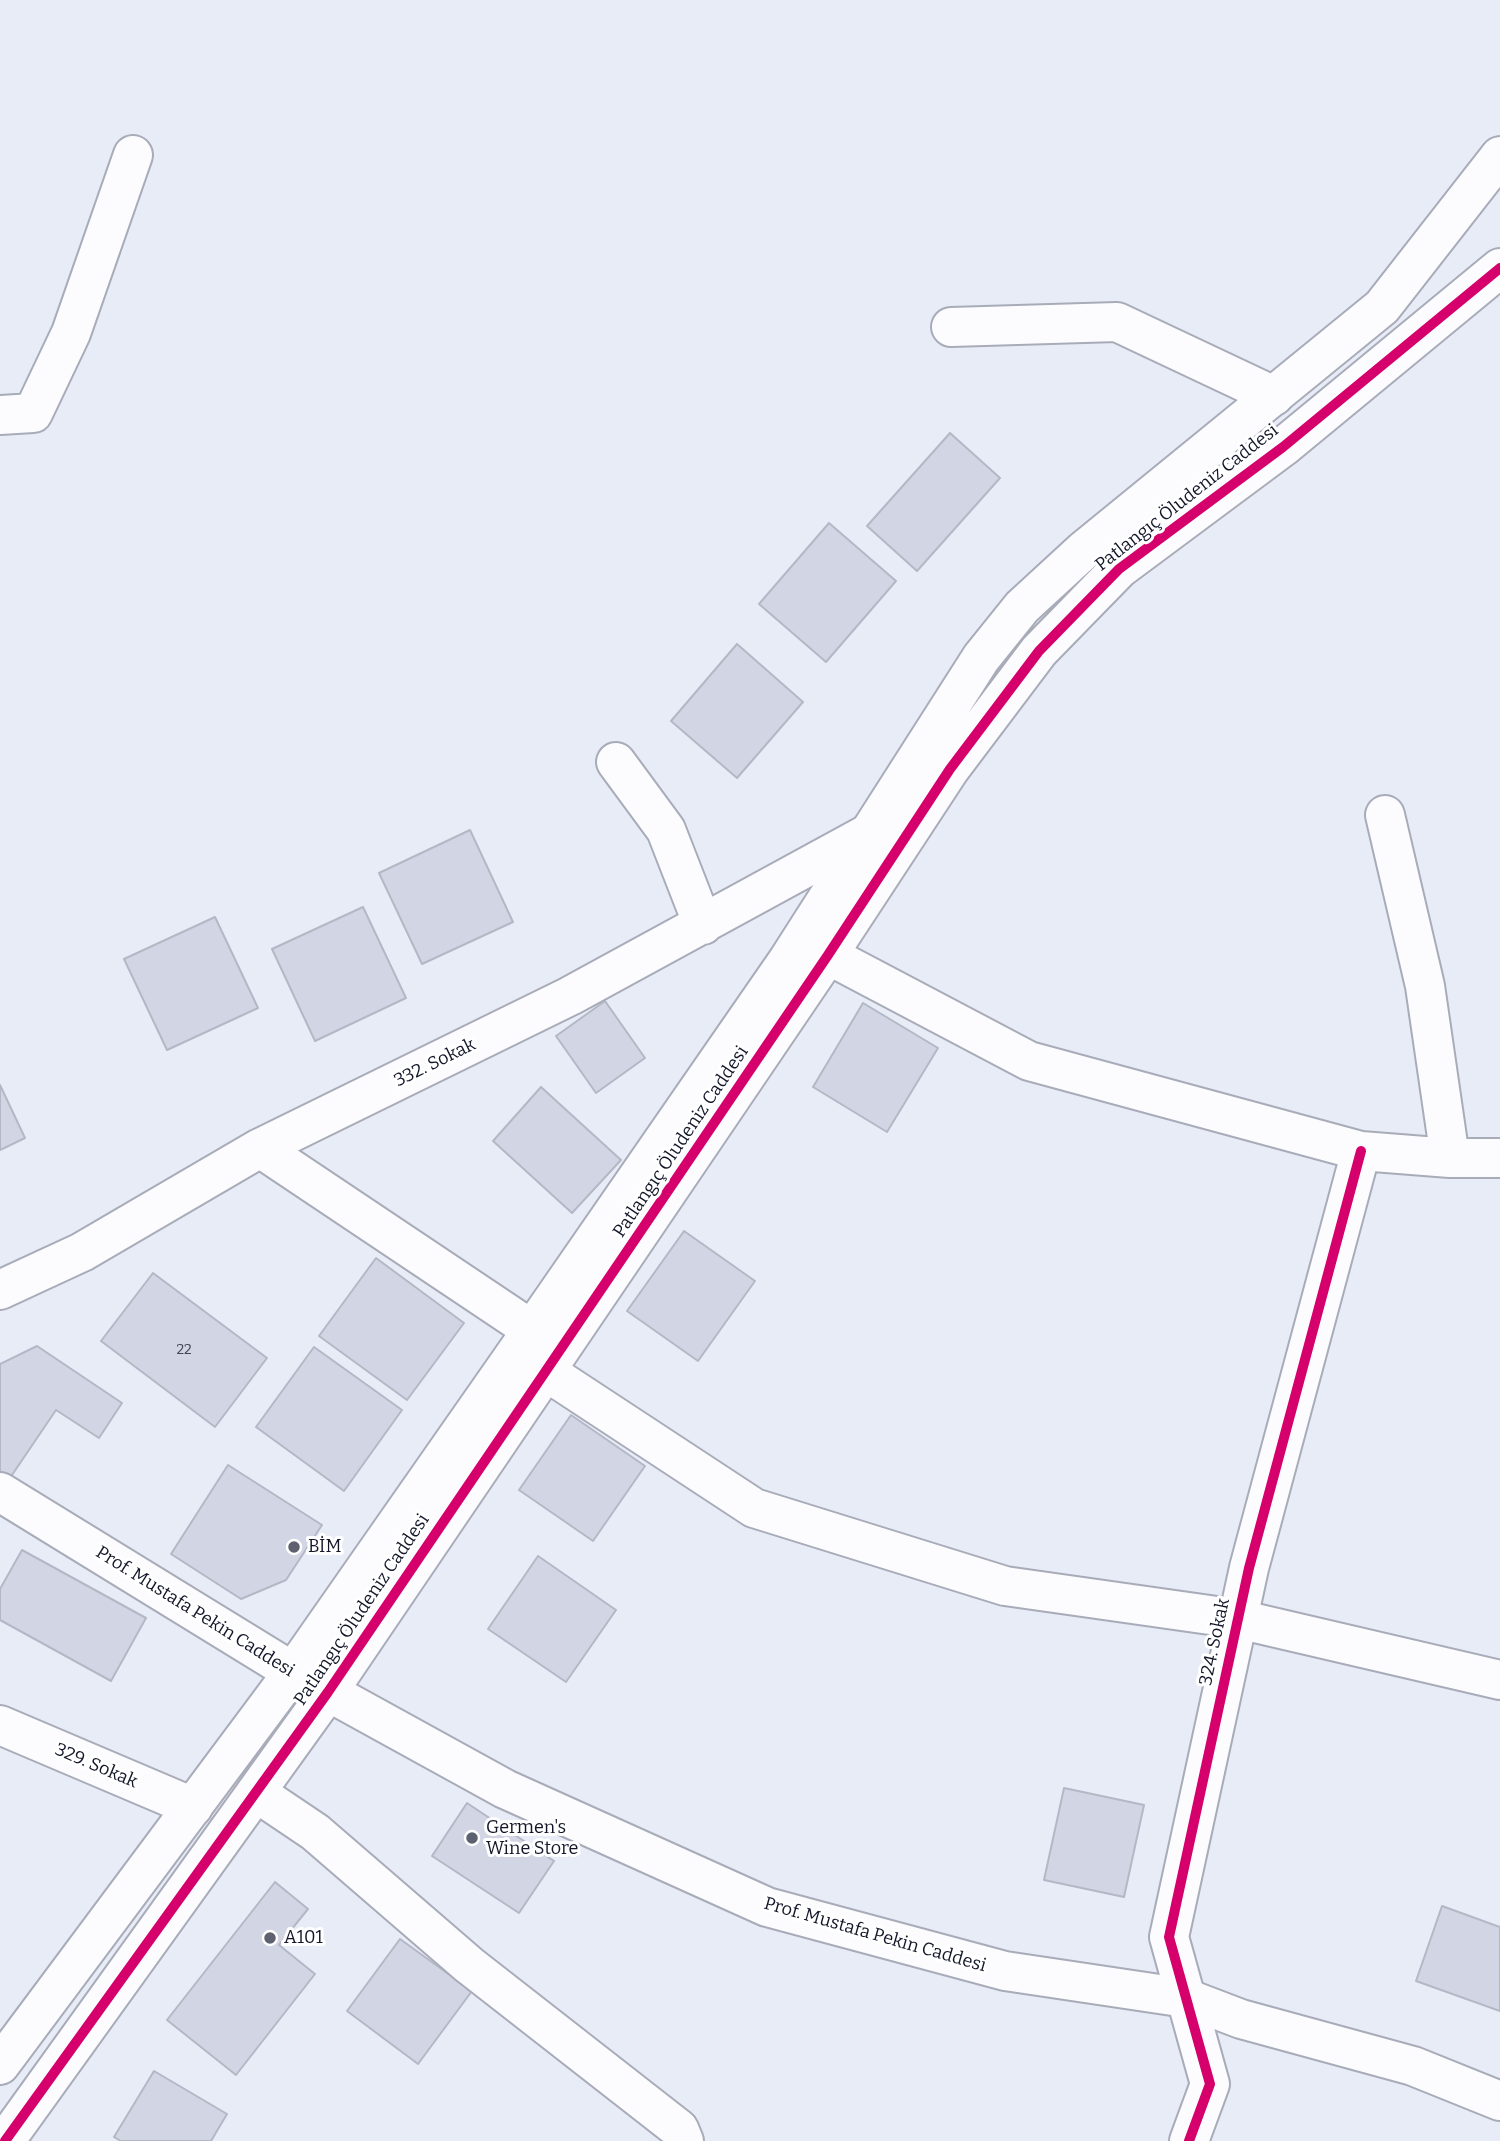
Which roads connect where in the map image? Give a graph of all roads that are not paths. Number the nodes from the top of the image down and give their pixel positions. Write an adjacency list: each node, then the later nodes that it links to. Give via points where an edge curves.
1 (132, 155): 6 (street, via 71,333 33,413)
2 (1500, 156): 5 (street, Patlangıç Öludeniz Caddesi, via 1382,307)
3 (1500, 268): 11 (street, Patlangıç Öludeniz Caddesi, via 1283,447 1119,569 1039,651 950,769)
4 (951, 327): 5 (street, via 1118,322)
5 (1274, 396): 9 (street, Patlangıç Öludeniz Caddesi, via 1084,550 1022,607 981,658)
6 (0, 415)
7 (617, 762): 10 (street, via 666,830)
8 (1385, 815): 14 (street, via 1425,986)
9 (869, 833): 10 (street, 332. Sokak); 17 (street, Patlangıç Öludeniz Caddesi, via 788,960)
10 (703, 925): 12 (street, 332. Sokak, via 570,996)
11 (828, 955): 13 (street, via 1029,1062); 18 (street, Patlangıç Öludeniz Caddesi)
12 (260, 1148): 16 (street, 332. Sokak, via 82,1252); 17 (street)
13 (1361, 1151): 14 (street); 20 (street, 324. Sokak)
14 (1450, 1158): 15 (street)
15 (1500, 1158)
16 (0, 1290)
17 (532, 1330): 21 (street, Patlangıç Öludeniz Caddesi)
18 (547, 1372): 20 (street, via 754,1508 1005,1586); 23 (street, Patlangıç Öludeniz Caddesi)
19 (0, 1492): 21 (street, Prof. Mustafa Pekin Caddesi)
20 (1238, 1619): 22 (street); 27 (street, 324. Sokak, via 1169,1937)
21 (293, 1672): 23 (street, Prof. Mustafa Pekin Caddesi); 26 (street, Patlangıç Öludeniz Caddesi)
22 (1500, 1680)
23 (328, 1692): 25 (street, Patlangıç Öludeniz Caddesi); 27 (street, Prof. Mustafa Pekin Caddesi, via 505,1789 767,1906 1005,1971)
24 (0, 1725): 26 (street, 329. Sokak)
25 (257, 1793): 30 (street, Patlangıç Öludeniz Caddesi); 31 (street, via 315,1832 469,1965 679,2129)
26 (193, 1807): 28 (street, Patlangıç Öludeniz Caddesi)
27 (1186, 1998): 29 (street, Prof. Mustafa Pekin Caddesi, via 1241,2019 1413,2066); 32 (street, 324. Sokak, via 1210,2084)
28 (0, 2065)
29 (1500, 2101)
30 (5, 2141)
31 (684, 2141)
32 (1189, 2141)

